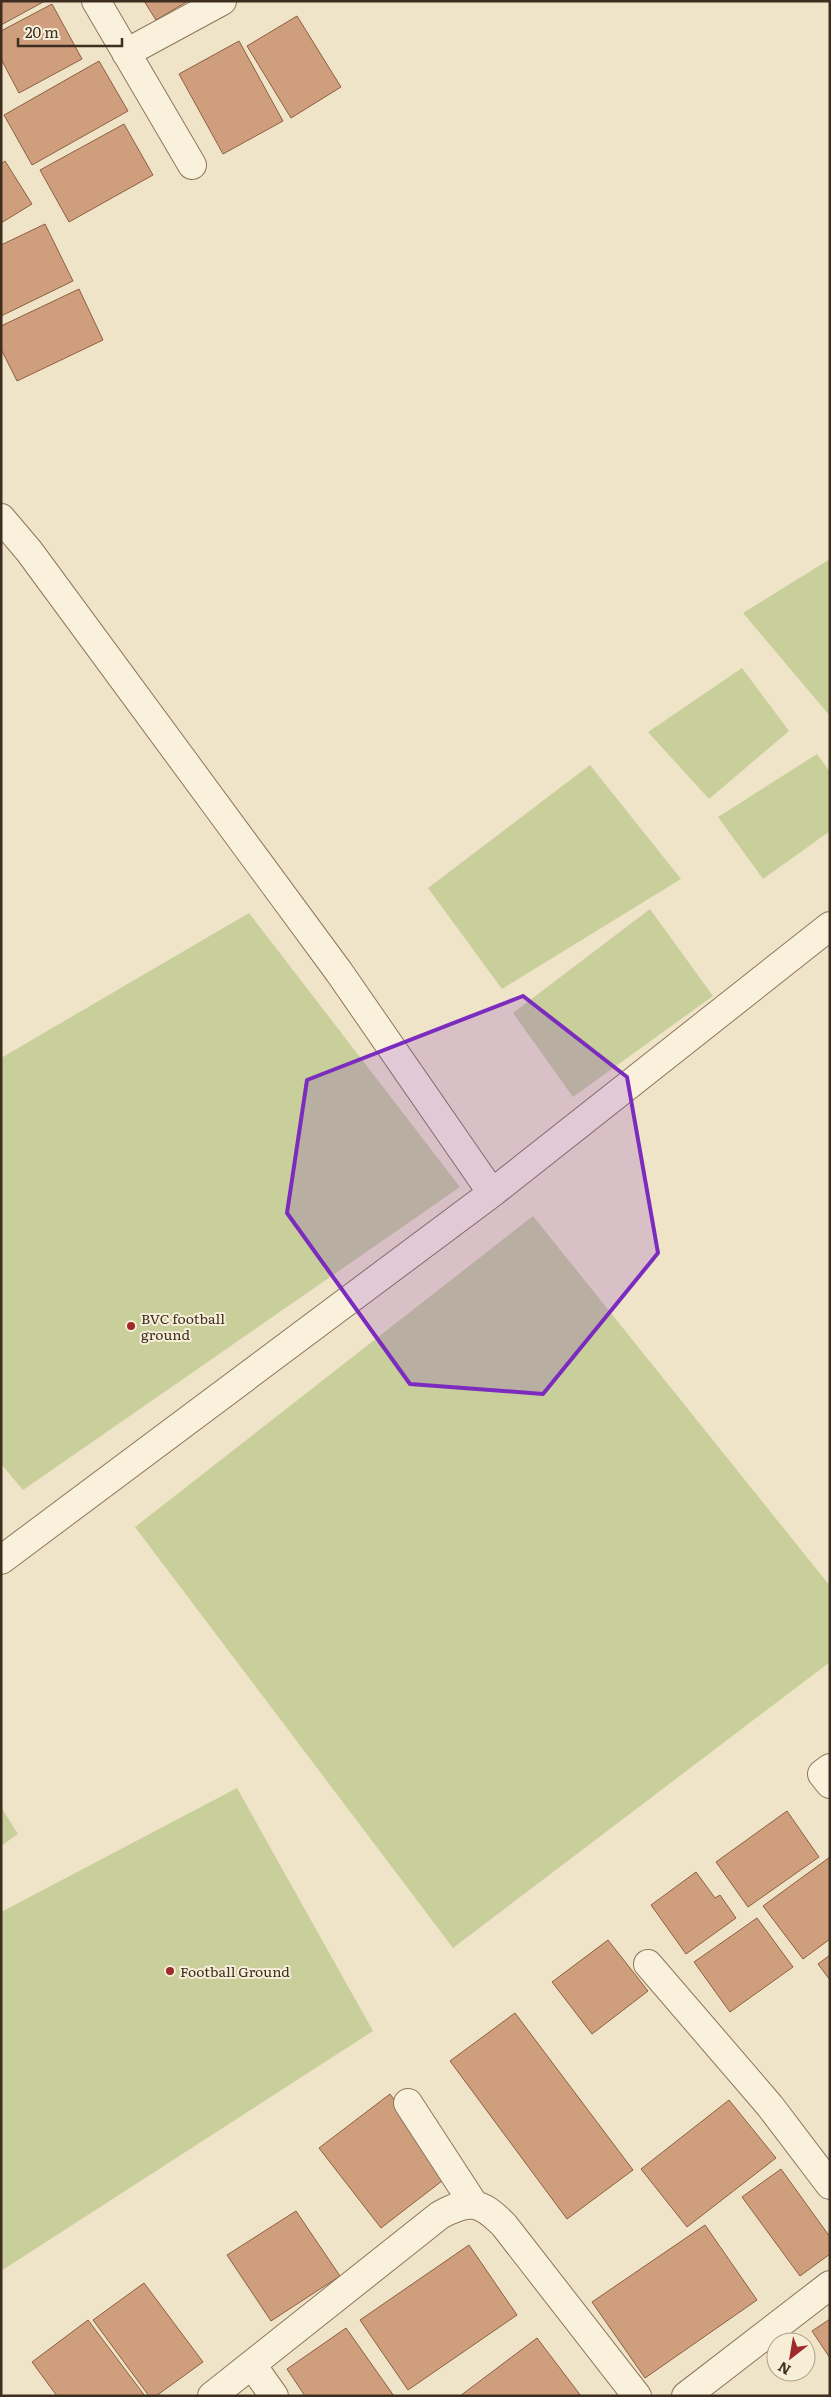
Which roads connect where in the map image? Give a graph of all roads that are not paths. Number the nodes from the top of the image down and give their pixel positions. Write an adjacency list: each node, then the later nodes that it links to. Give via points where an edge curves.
1 (96, 1): 3 (street)
2 (222, 1): 3 (street)
3 (126, 53): 4 (street)
4 (192, 165)
5 (1, 518): 7 (street, via 29,551 339,972)
6 (830, 926): 7 (street)
7 (492, 1192): 8 (street)
8 (1, 1560)
9 (830, 1768): 10 (street, via 822,1774)
10 (830, 1784)
11 (648, 1964): 13 (street, via 770,2106)
12 (408, 2103): 14 (street)
13 (830, 2185)
14 (473, 2203): 16 (street, via 460,2204 440,2216); 19 (street, via 490,2211 504,2225)
15 (830, 2285): 20 (street)
16 (252, 2365): 17 (street); 18 (street)
17 (212, 2396)
18 (274, 2396)
19 (637, 2396)
20 (686, 2396)

